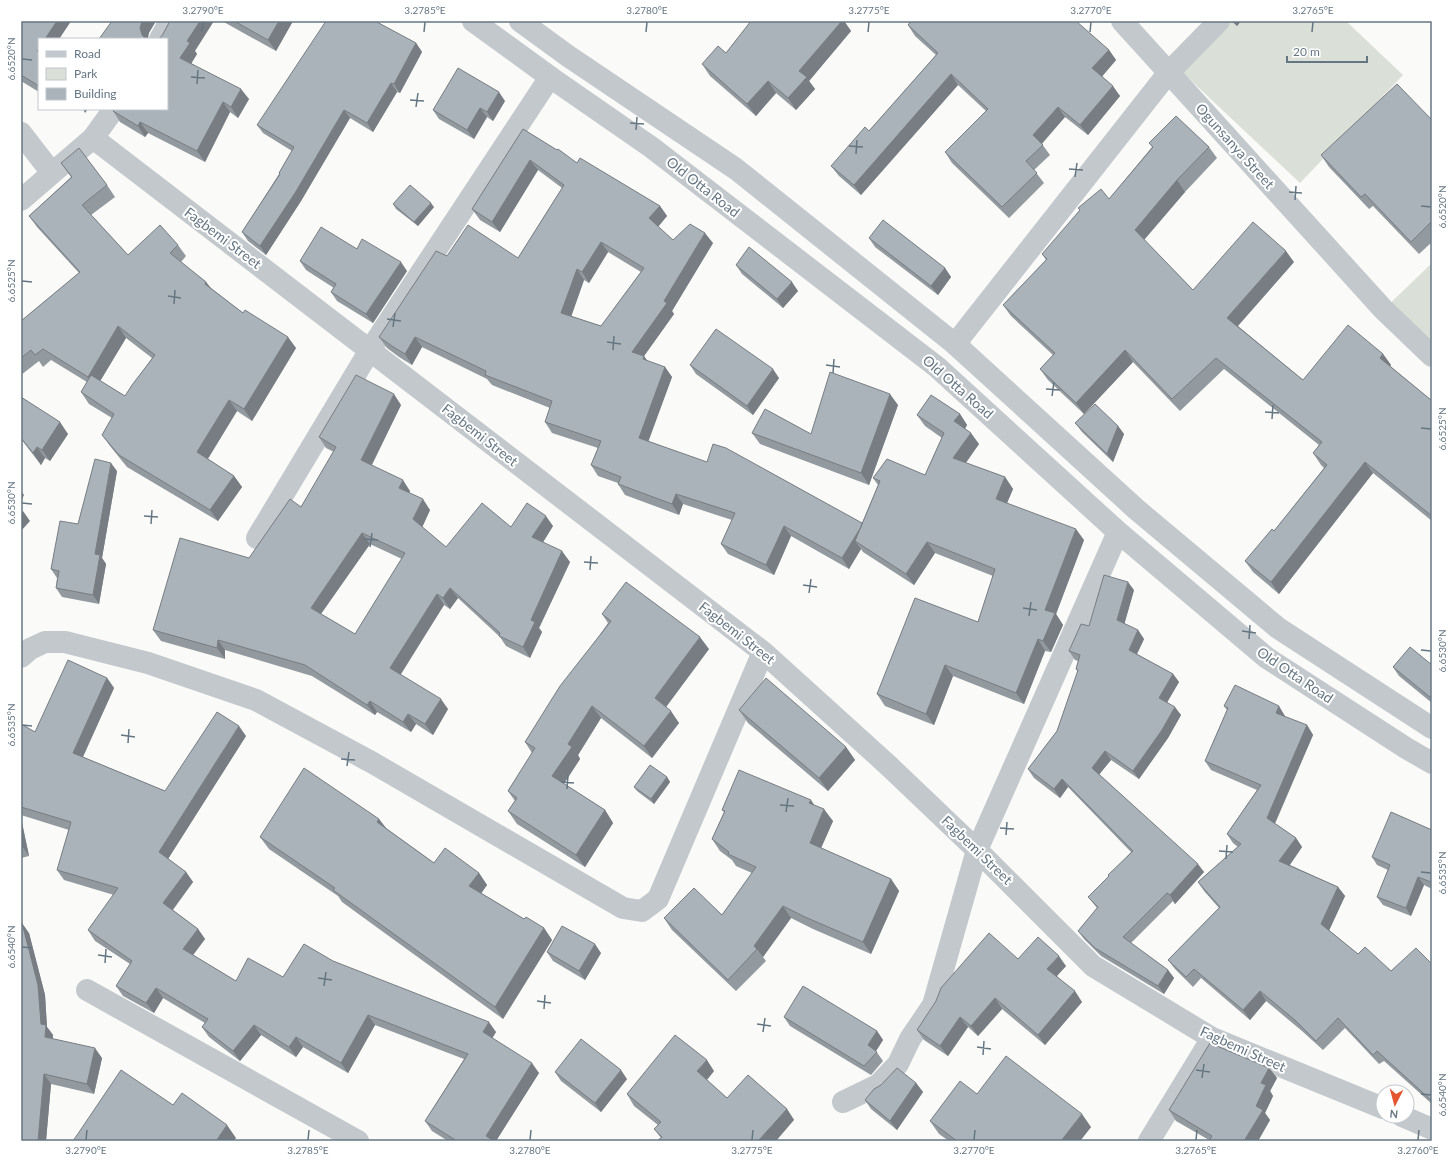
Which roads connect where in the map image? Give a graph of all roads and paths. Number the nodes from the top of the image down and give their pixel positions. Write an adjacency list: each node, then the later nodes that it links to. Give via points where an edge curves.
1 (170, 21): 6 (street)
2 (474, 21): 8 (street, Old Otta Road)
3 (520, 21): 10 (street, Old Otta Road)
4 (1122, 21): 7 (street, Ogunsanya Street)
5 (1219, 21): 7 (street)
6 (161, 38)
7 (1169, 72): 16 (street); 18 (street, Ogunsanya Street, via 1383,309)
8 (550, 77): 13 (street, Old Otta Road); 17 (street)
9 (113, 110): 12 (street)
10 (669, 123): 13 (street); 16 (street, Old Otta Road, via 736,170)
11 (21, 133): 14 (street)
12 (93, 138): 14 (street); 17 (street, Fagbemi Street)
13 (651, 147): 19 (street, Old Otta Road, via 937,367)
14 (52, 173): 15 (street)
15 (21, 200)
16 (955, 344): 23 (street, Old Otta Road, via 1136,510 1278,628)
17 (370, 350): 20 (street); 21 (street, Fagbemi Street)
18 (1432, 356)
19 (1118, 532): 24 (street, Old Otta Road, via 1267,658); 25 (street)
20 (257, 538)
21 (763, 652): 22 (street, via 658,899 642,911 623,908 373,763 256,700 148,663 64,642 45,642 30,649); 25 (street, Fagbemi Street, via 890,766)
22 (21, 657)
23 (1432, 728)
24 (1432, 763)
25 (977, 850): 27 (street, Fagbemi Street, via 1093,966); 28 (street, via 933,1006 910,1039 898,1064 878,1085)
26 (87, 990): 32 (street)
27 (1212, 1038): 29 (street, Fagbemi Street); 33 (street)
28 (843, 1102)
29 (1375, 1105)
30 (1415, 1122): 31 (street)
31 (1432, 1129)
32 (358, 1141)
33 (1149, 1141)

